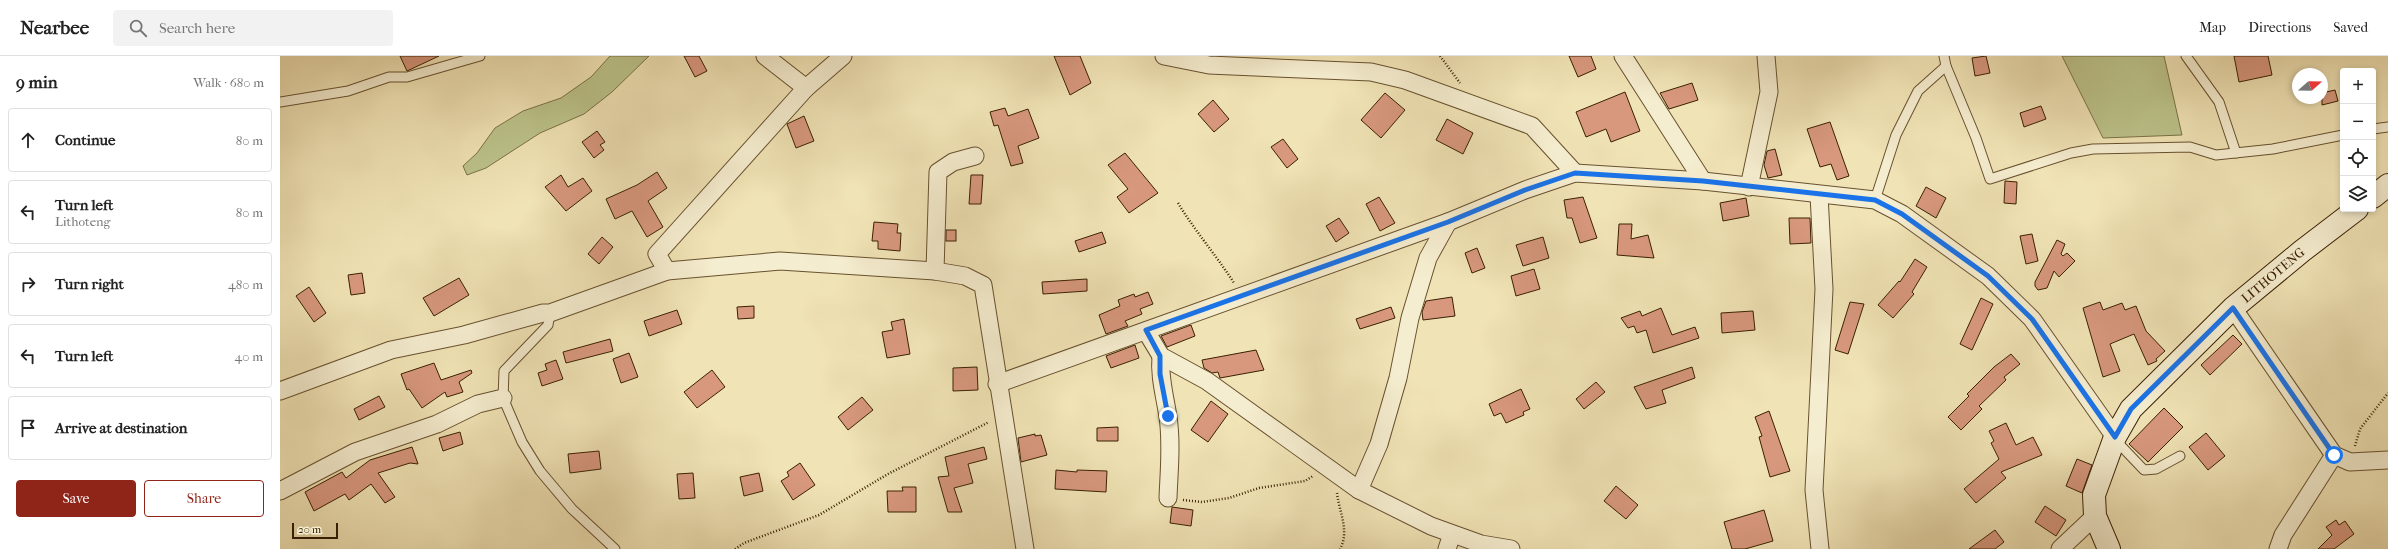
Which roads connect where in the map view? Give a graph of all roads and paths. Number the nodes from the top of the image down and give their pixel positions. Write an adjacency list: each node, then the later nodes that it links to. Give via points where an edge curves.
1 (480, 56): 12 (lane, via 407,77 389,77 348,91)
2 (765, 56): 11 (street)
3 (843, 56): 11 (street)
4 (1164, 56): 13 (street, via 1209,65 1371,72 1405,80)
5 (1440, 56): 13 (path, via 1456,76)
6 (1623, 56): 20 (street)
7 (1766, 56): 22 (street, via 1769,92)
8 (1944, 56): 10 (lane)
9 (2186, 56): 17 (lane, via 2219,102)
10 (1946, 66): 17 (lane, via 1990,179 2071,153 2093,150 2190,147 2216,155); 25 (lane, via 1918,91 1896,135)
11 (806, 88): 29 (street, via 657,254)
12 (280, 102)
13 (1471, 103): 19 (street, via 1532,126)
14 (2388, 127): 15 (lane)
15 (2376, 129)
16 (2340, 136): 17 (lane, via 2273,149)
17 (2236, 153)
18 (976, 156): 30 (street, via 953,162 938,172)
19 (1575, 173): 20 (street); 28 (street, via 1525,190)
20 (1703, 181): 22 (street)
21 (2388, 185): 24 (main road)
22 (1749, 187): 23 (street)
23 (1819, 195): 25 (street); 57 (street, via 1824,289 1814,490)
24 (2376, 195)
25 (1875, 200): 41 (street, via 1902,214 1988,276 2026,314)
26 (1178, 203): 31 (path, via 1196,233 1218,258)
27 (2353, 212): 32 (main road, LITHOTENG)
28 (1448, 222): 31 (street); 47 (street, via 1428,258 1410,318 1398,378 1379,444)
29 (667, 271): 30 (street, via 780,261); 33 (street)
30 (934, 271): 36 (street, via 965,276 983,285)
31 (1242, 296): 34 (street)
32 (2233, 308): 41 (main road, LITHOTENG, via 2131,409); 42 (street)
33 (550, 313): 37 (street, via 391,350); 39 (lane, via 548,325 504,371)
34 (1146, 330): 35 (street); 36 (street)
35 (1160, 356): 46 (street, via 1207,381 1239,406 1307,451); 49 (street, via 1160,374 1171,444)
36 (997, 384): 40 (street)
37 (280, 391)
38 (2388, 393): 45 (path, via 2360,429)
39 (503, 398): 48 (street, via 478,404 437,424 355,452); 52 (lane, via 522,442 540,471 572,509)
40 (1002, 416): 53 (path, via 952,440 819,515 744,543); 54 (street)
41 (2114, 439): 43 (lane, via 2144,470 2156,470); 50 (main road, LITHOTENG, via 2094,495)
42 (2334, 455): 45 (street); 60 (street, via 2283,535)
43 (2180, 456)
44 (2388, 460): 45 (street)
45 (2350, 462)
46 (1328, 470): 47 (street); 49 (path, via 1305,480 1259,488 1229,498 1202,502); 55 (path, via 1336,487 1338,507 1343,521 1344,535)
47 (1359, 490): 51 (street, via 1431,526)
48 (280, 491)
49 (1168, 498)
50 (2095, 516): 58 (street); 59 (main road, LITHOTENG)
51 (1450, 542): 56 (street)
52 (615, 549)
53 (735, 549)
54 (1024, 549)
55 (1340, 549)
56 (1511, 549)
57 (1820, 549)
58 (2060, 549)
59 (2109, 549)
60 (2278, 549)

